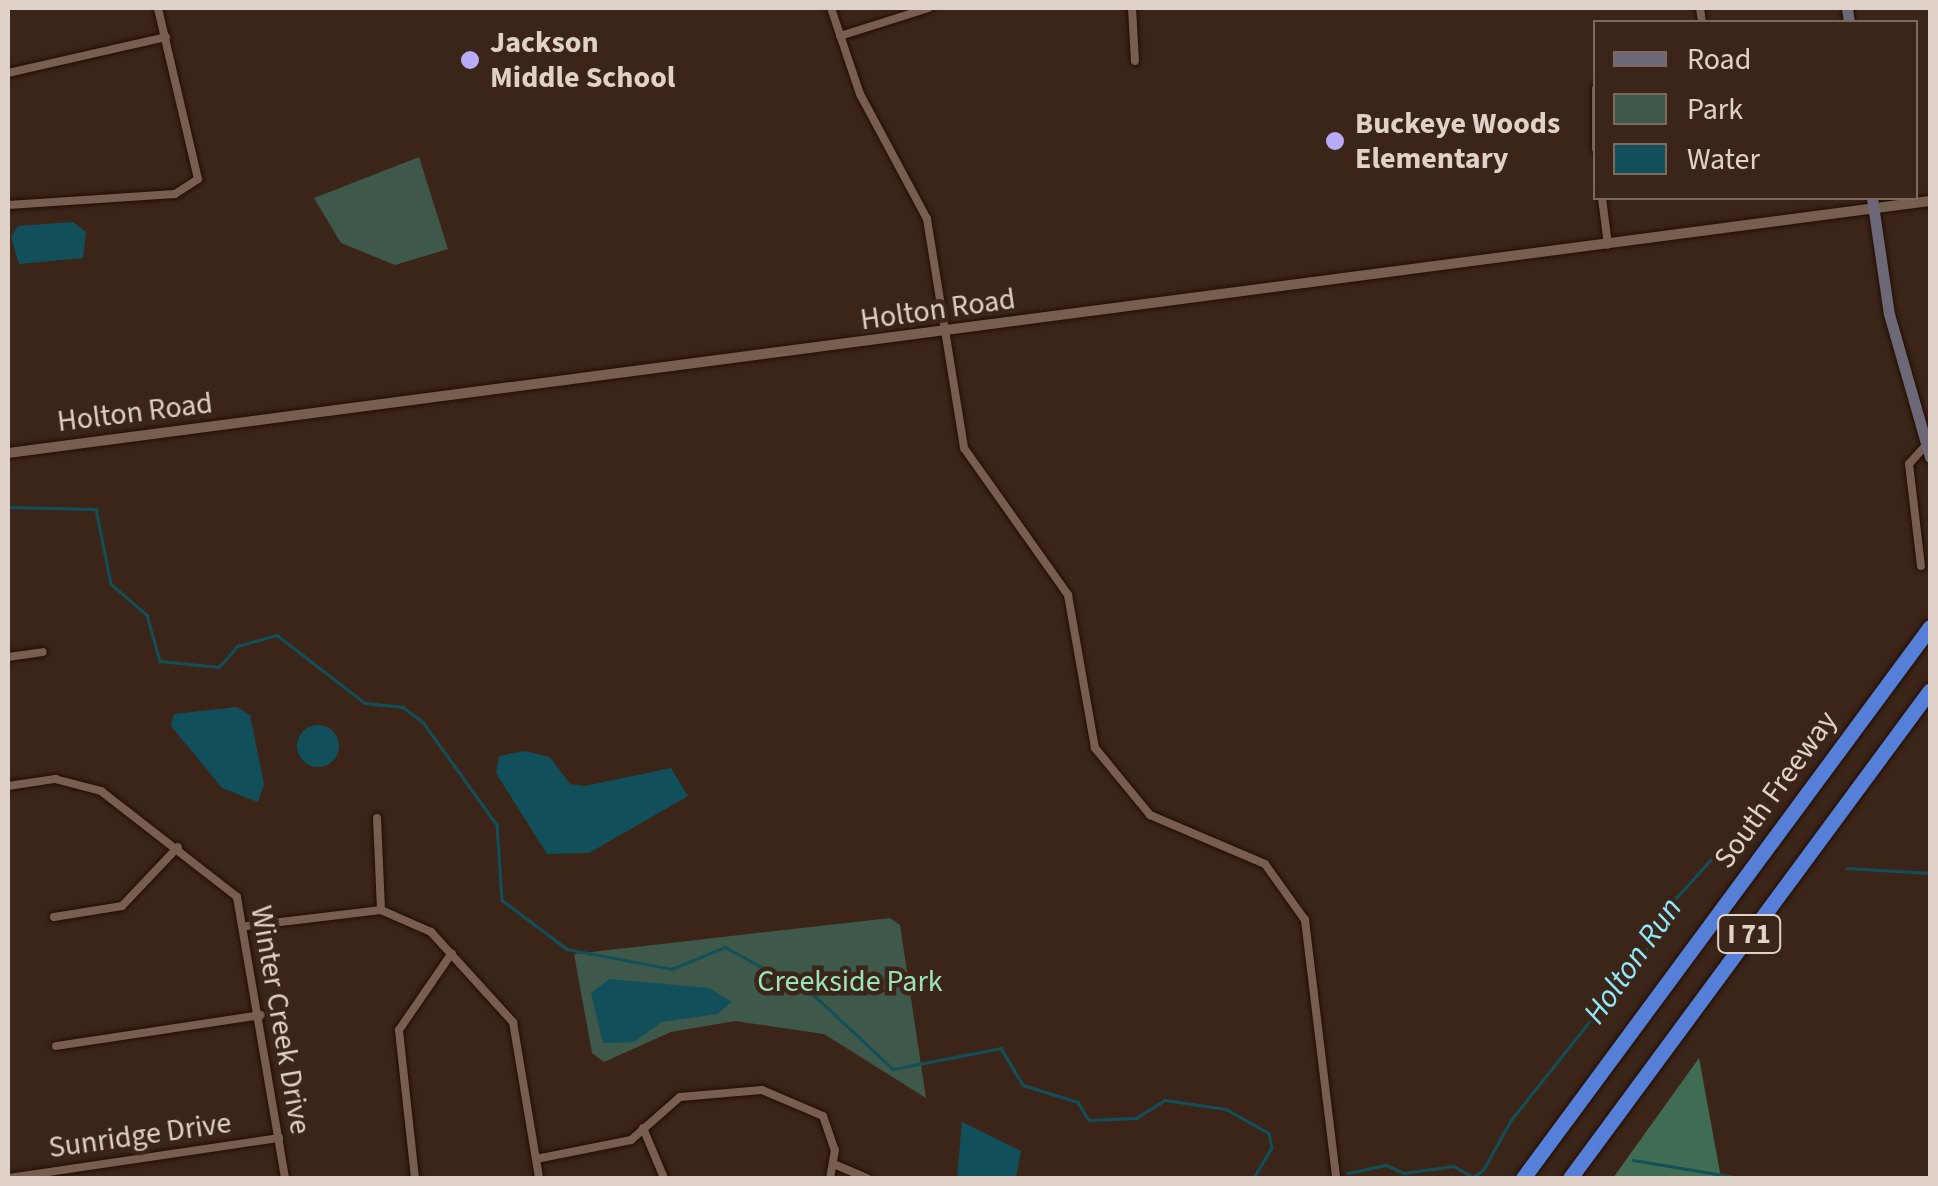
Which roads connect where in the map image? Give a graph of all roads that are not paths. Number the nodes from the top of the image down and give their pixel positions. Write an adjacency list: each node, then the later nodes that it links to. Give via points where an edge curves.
1 (158, 8): 6 (street)
2 (831, 8): 5 (street)
3 (929, 8): 5 (street)
4 (1132, 8): 7 (street)
5 (840, 36): 14 (street, via 860,94 918,190)
6 (166, 37): 8 (street); 12 (street, via 201,164 192,186 116,201 66,194)
7 (1135, 62)
8 (8, 72)
9 (1602, 200): 13 (street)
10 (1930, 202): 11 (street, Holton Road)
11 (1872, 203): 13 (street, Holton Road); 15 (main road, via 1889,314)
12 (8, 204)
13 (1608, 246): 14 (street, Holton Road)
14 (944, 334): 16 (street, Holton Road); 42 (street, via 969,460 1068,595 1087,724 1110,776 1150,815 1265,864 1304,920)
15 (1929, 451): 17 (street, via 1909,464)
16 (8, 452)
17 (1922, 566)
18 (1930, 627): 43 (highway, South Freeway / I 71)
19 (43, 652): 20 (street)
20 (8, 657)
21 (1930, 690): 44 (highway, I 71)
22 (8, 786): 24 (street, Winter Creek Drive, via 79,780)
23 (377, 818): 25 (street)
24 (178, 847): 26 (street, via 122,906); 27 (street, Winter Creek Drive, via 228,888)
25 (381, 910): 27 (street); 28 (street)
26 (54, 917)
27 (247, 926): 29 (street, Winter Creek Drive)
28 (452, 952): 33 (street, via 513,1022); 37 (street, via 399,1030)
29 (261, 1015): 30 (street); 32 (street, Winter Creek Drive)
30 (56, 1046)
31 (643, 1128): 33 (street, via 615,1147); 34 (street, via 680,1097 762,1090 822,1116); 39 (street)
32 (279, 1138): 35 (street, Sunridge Drive); 36 (street, Winter Creek Drive)
33 (536, 1159): 38 (street)
34 (836, 1165): 40 (street); 41 (street)
35 (8, 1178)
36 (285, 1178)
37 (414, 1178)
38 (539, 1178)
39 (664, 1178)
40 (830, 1178)
41 (867, 1178)
42 (1336, 1178)
43 (1523, 1178)
44 (1570, 1178)

